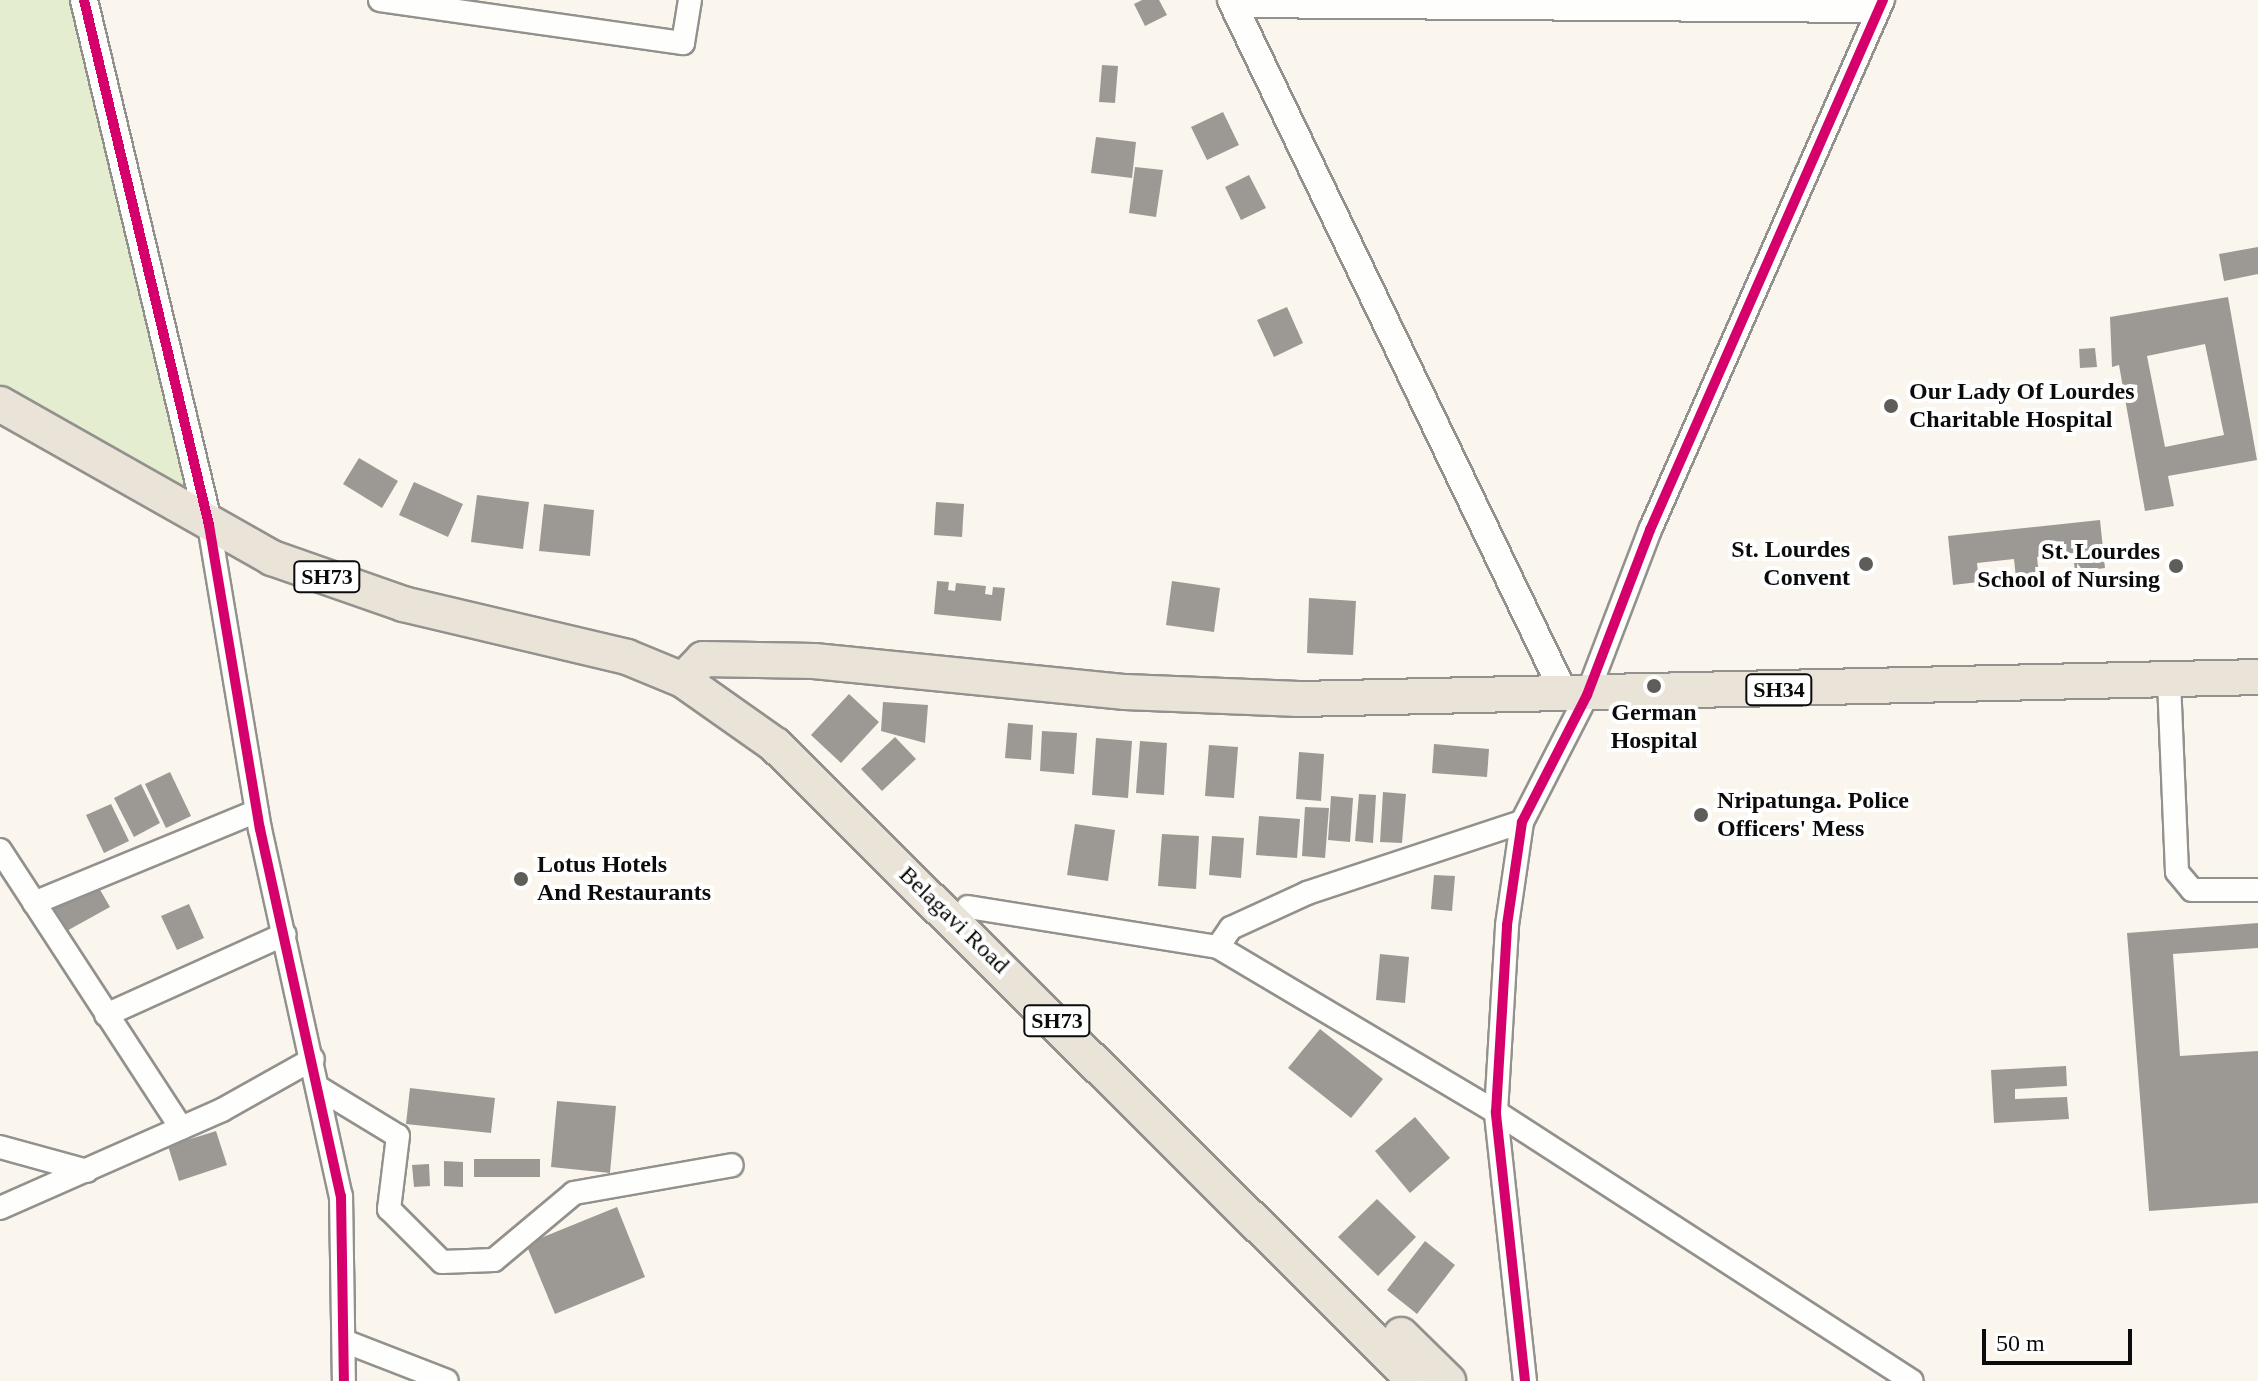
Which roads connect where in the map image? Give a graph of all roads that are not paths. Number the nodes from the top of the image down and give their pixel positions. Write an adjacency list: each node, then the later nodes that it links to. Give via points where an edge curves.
1 (84, 0): 7 (street)
2 (380, 0): 3 (street, via 683,43)
3 (690, 0)
4 (1233, 3): 5 (street); 11 (street)
5 (1881, 5): 11 (street)
6 (0, 404): 7 (main road, SH73)
7 (209, 525): 8 (main road, SH73, via 272,558 403,604); 12 (street)
8 (693, 669): 11 (main road, SH34, via 814,661 1125,692 1299,699); 17 (main road, via 824,764); 32 (main road, Belagavi Road / SH73)
9 (2258, 677): 10 (main road, SH34)
10 (2169, 681): 11 (main road, SH34); 15 (street, via 2177,872 2192,890)
11 (1576, 695): 13 (street)
12 (257, 811): 16 (street); 18 (street)
13 (1522, 822): 19 (street, via 1307,893 1231,928); 23 (street, via 1507,925)
14 (0, 850): 16 (street)
15 (2258, 890)
16 (34, 903): 20 (street)
17 (968, 907): 19 (street); 33 (main road)
18 (285, 934): 20 (street); 21 (street)
19 (1218, 947): 23 (street)
20 (106, 1015): 24 (street)
21 (313, 1059): 22 (street); 24 (street)
22 (319, 1088): 26 (street, via 398,1136 389,1209 442,1262 494,1260 574,1193); 29 (street, via 341,1196)
23 (1496, 1112): 34 (street); 35 (street)
24 (181, 1128): 27 (street)
25 (0, 1147): 27 (street)
26 (732, 1165)
27 (87, 1171): 28 (street)
28 (0, 1208)
29 (344, 1341): 30 (street); 31 (street)
30 (344, 1381)
31 (447, 1381)
32 (1415, 1381)
33 (1448, 1381)
34 (1525, 1381)
35 (1912, 1381)

